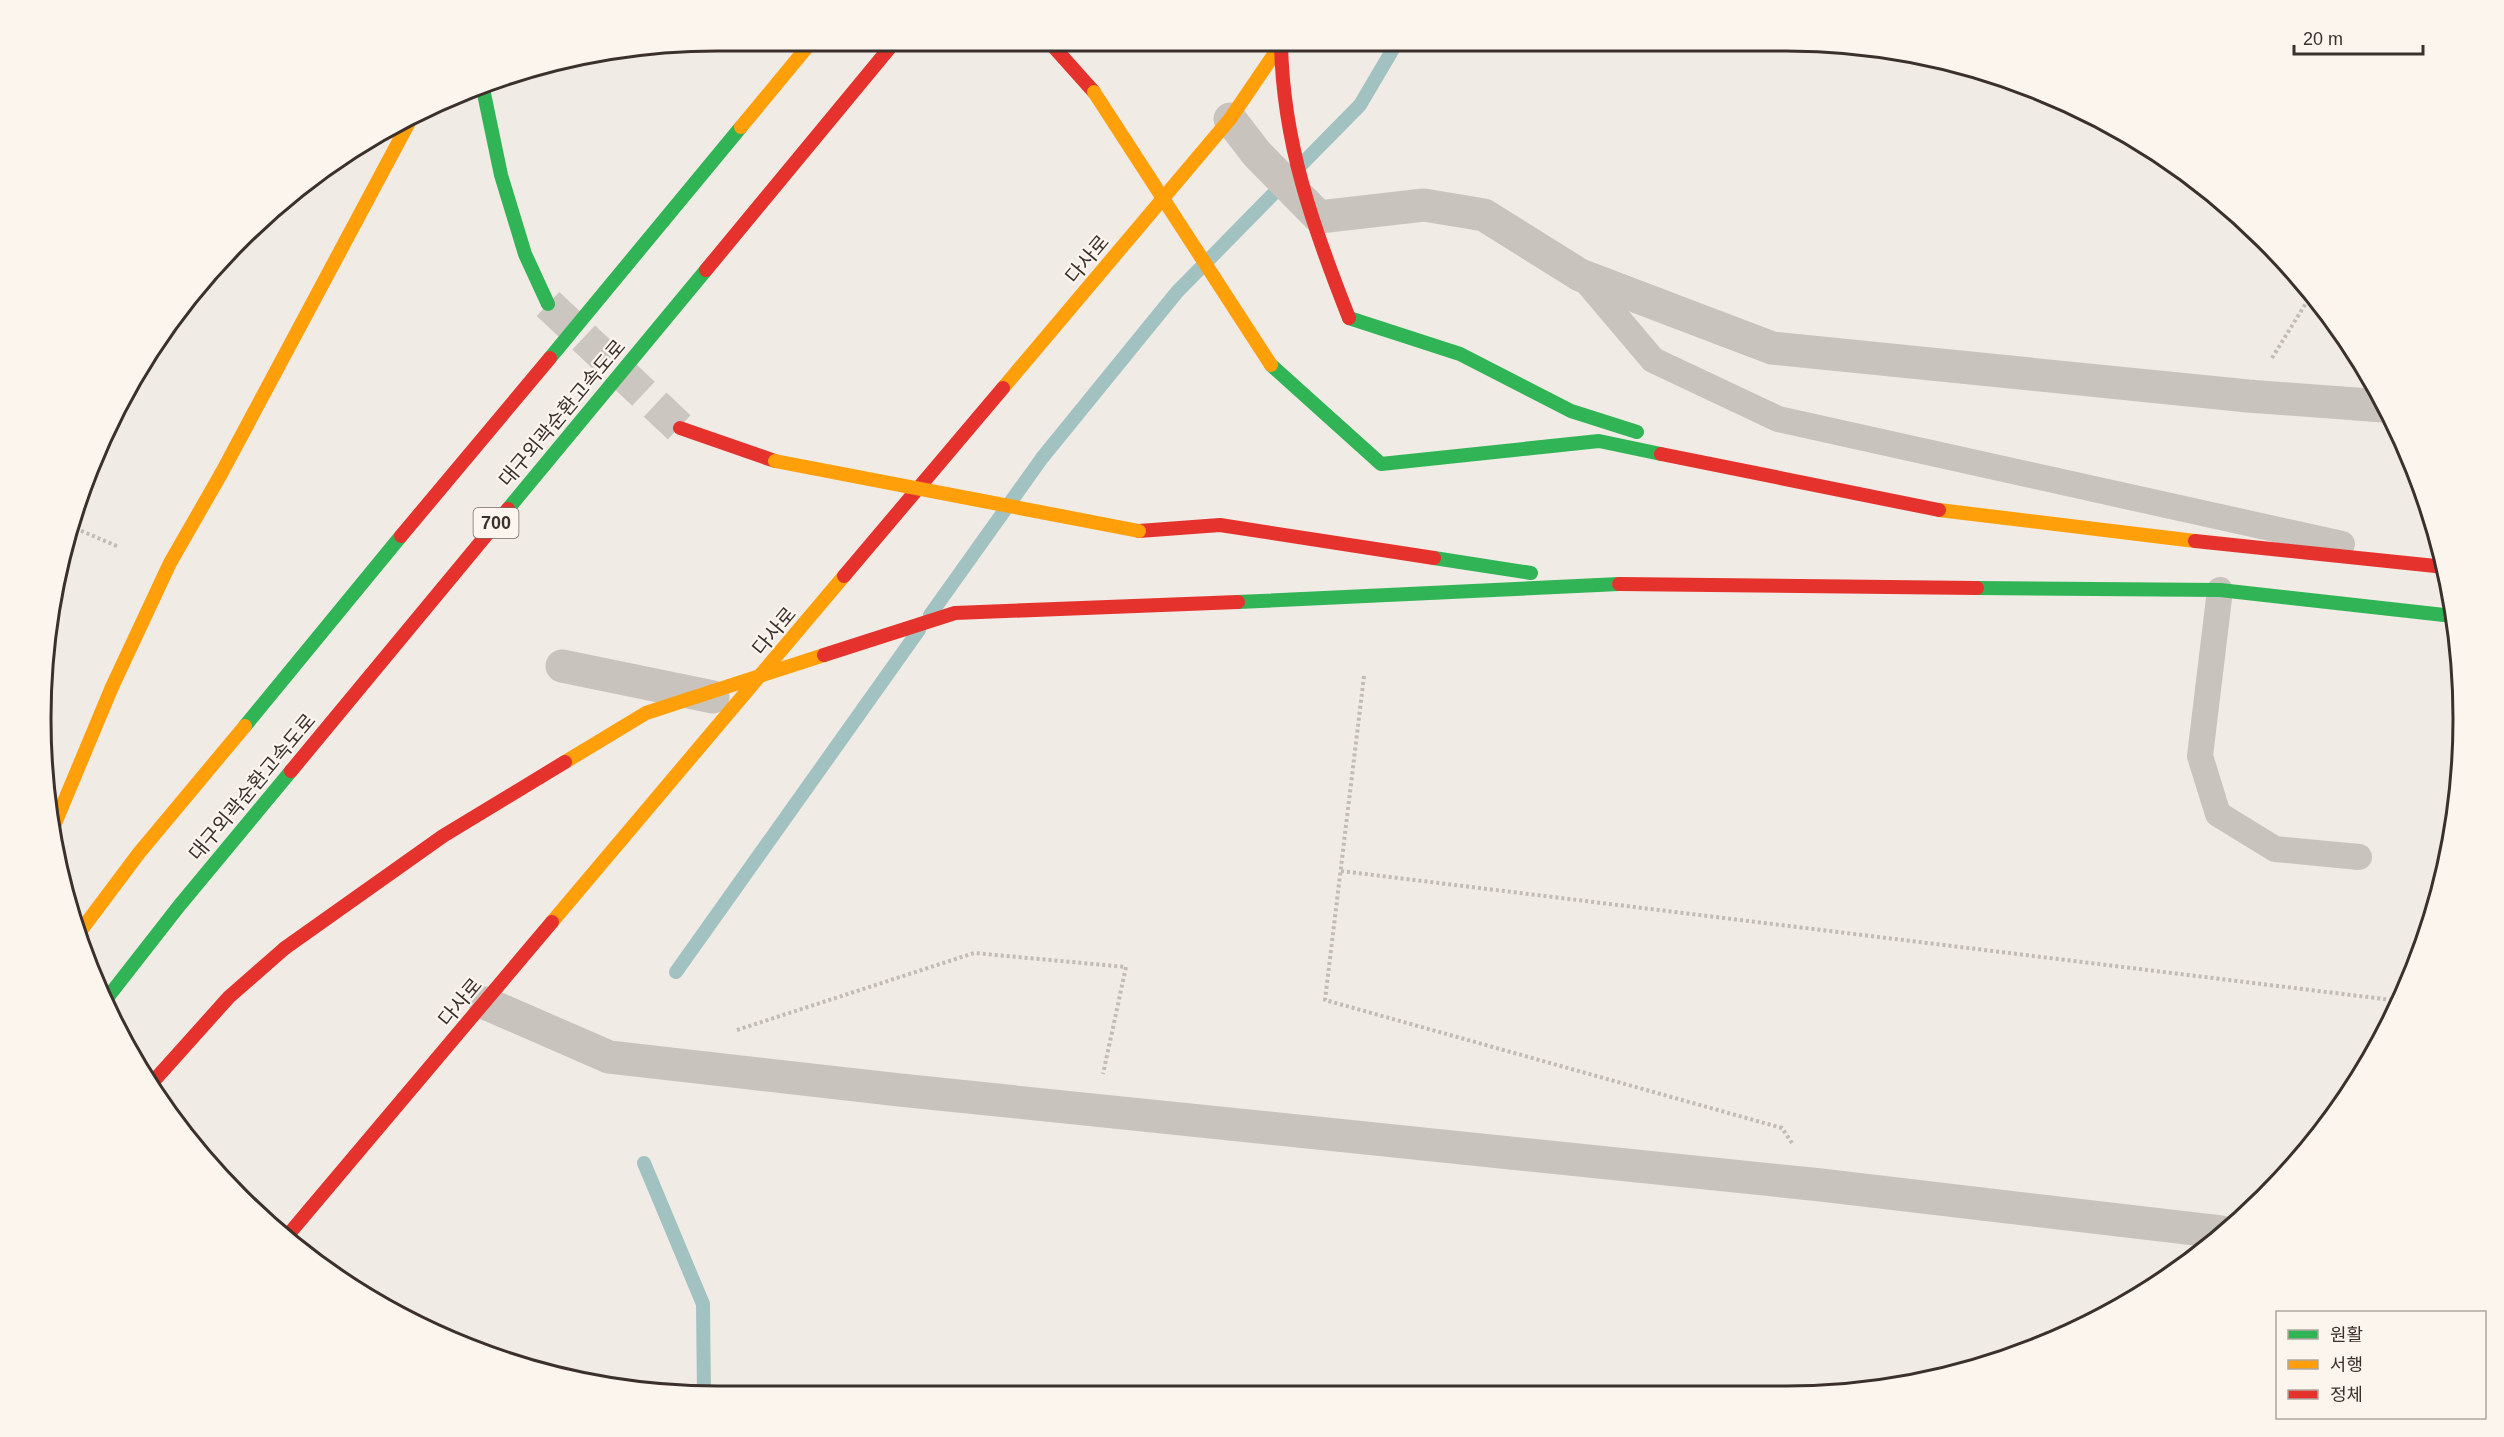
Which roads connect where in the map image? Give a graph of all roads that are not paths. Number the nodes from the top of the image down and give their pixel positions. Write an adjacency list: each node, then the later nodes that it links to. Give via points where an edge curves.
1 (804, 51): 23 (main road, via 146,844)
2 (887, 51): 24 (main road, 대구외곽순환고속도로 / 700, via 187,896)
3 (1057, 51): 13 (main road, bridge, via 1094,92 1271,365 1381,464 1599,441)
4 (1276, 51): 7 (main road, 다사로)
5 (1281, 51): 13 (main road, bridge, via 1280,76 1289,139 1313,229 1349,318 1461,354 1571,411 1657,439)
6 (484, 94): 10 (main road, via 501,175 525,254)
7 (1230, 119): 9 (street, bridge, via 1318,217 1424,205 1484,215); 20 (main road, 다사로)
8 (405, 129): 21 (main road, bridge, via 170,563)
9 (1580, 275): 11 (street, via 1772,348); 14 (lane, via 1653,360 1778,419)
10 (548, 304)
11 (2375, 405)
12 (680, 429): 16 (main road, bridge, via 775,461 1140,531 1220,525)
13 (1926, 508): 15 (main road, via 2232,546)
14 (2434, 565)
15 (2435, 566)
16 (1598, 584): 17 (main road); 26 (main road, bridge, via 955,613 646,713 443,836 285,948 229,997)
17 (2220, 590): 18 (main road); 22 (lane, via 2200,756 2218,814 2275,849)
18 (2444, 615)
19 (562, 666): 20 (street)
20 (739, 703): 25 (main road, 다사로)
21 (58, 815)
22 (2359, 857)
23 (84, 926)
24 (111, 993)
25 (485, 1003): 27 (main road, 다사로); 28 (street, via 609,1057 1821,1185)
26 (156, 1078)
27 (291, 1231)
28 (2213, 1231)

